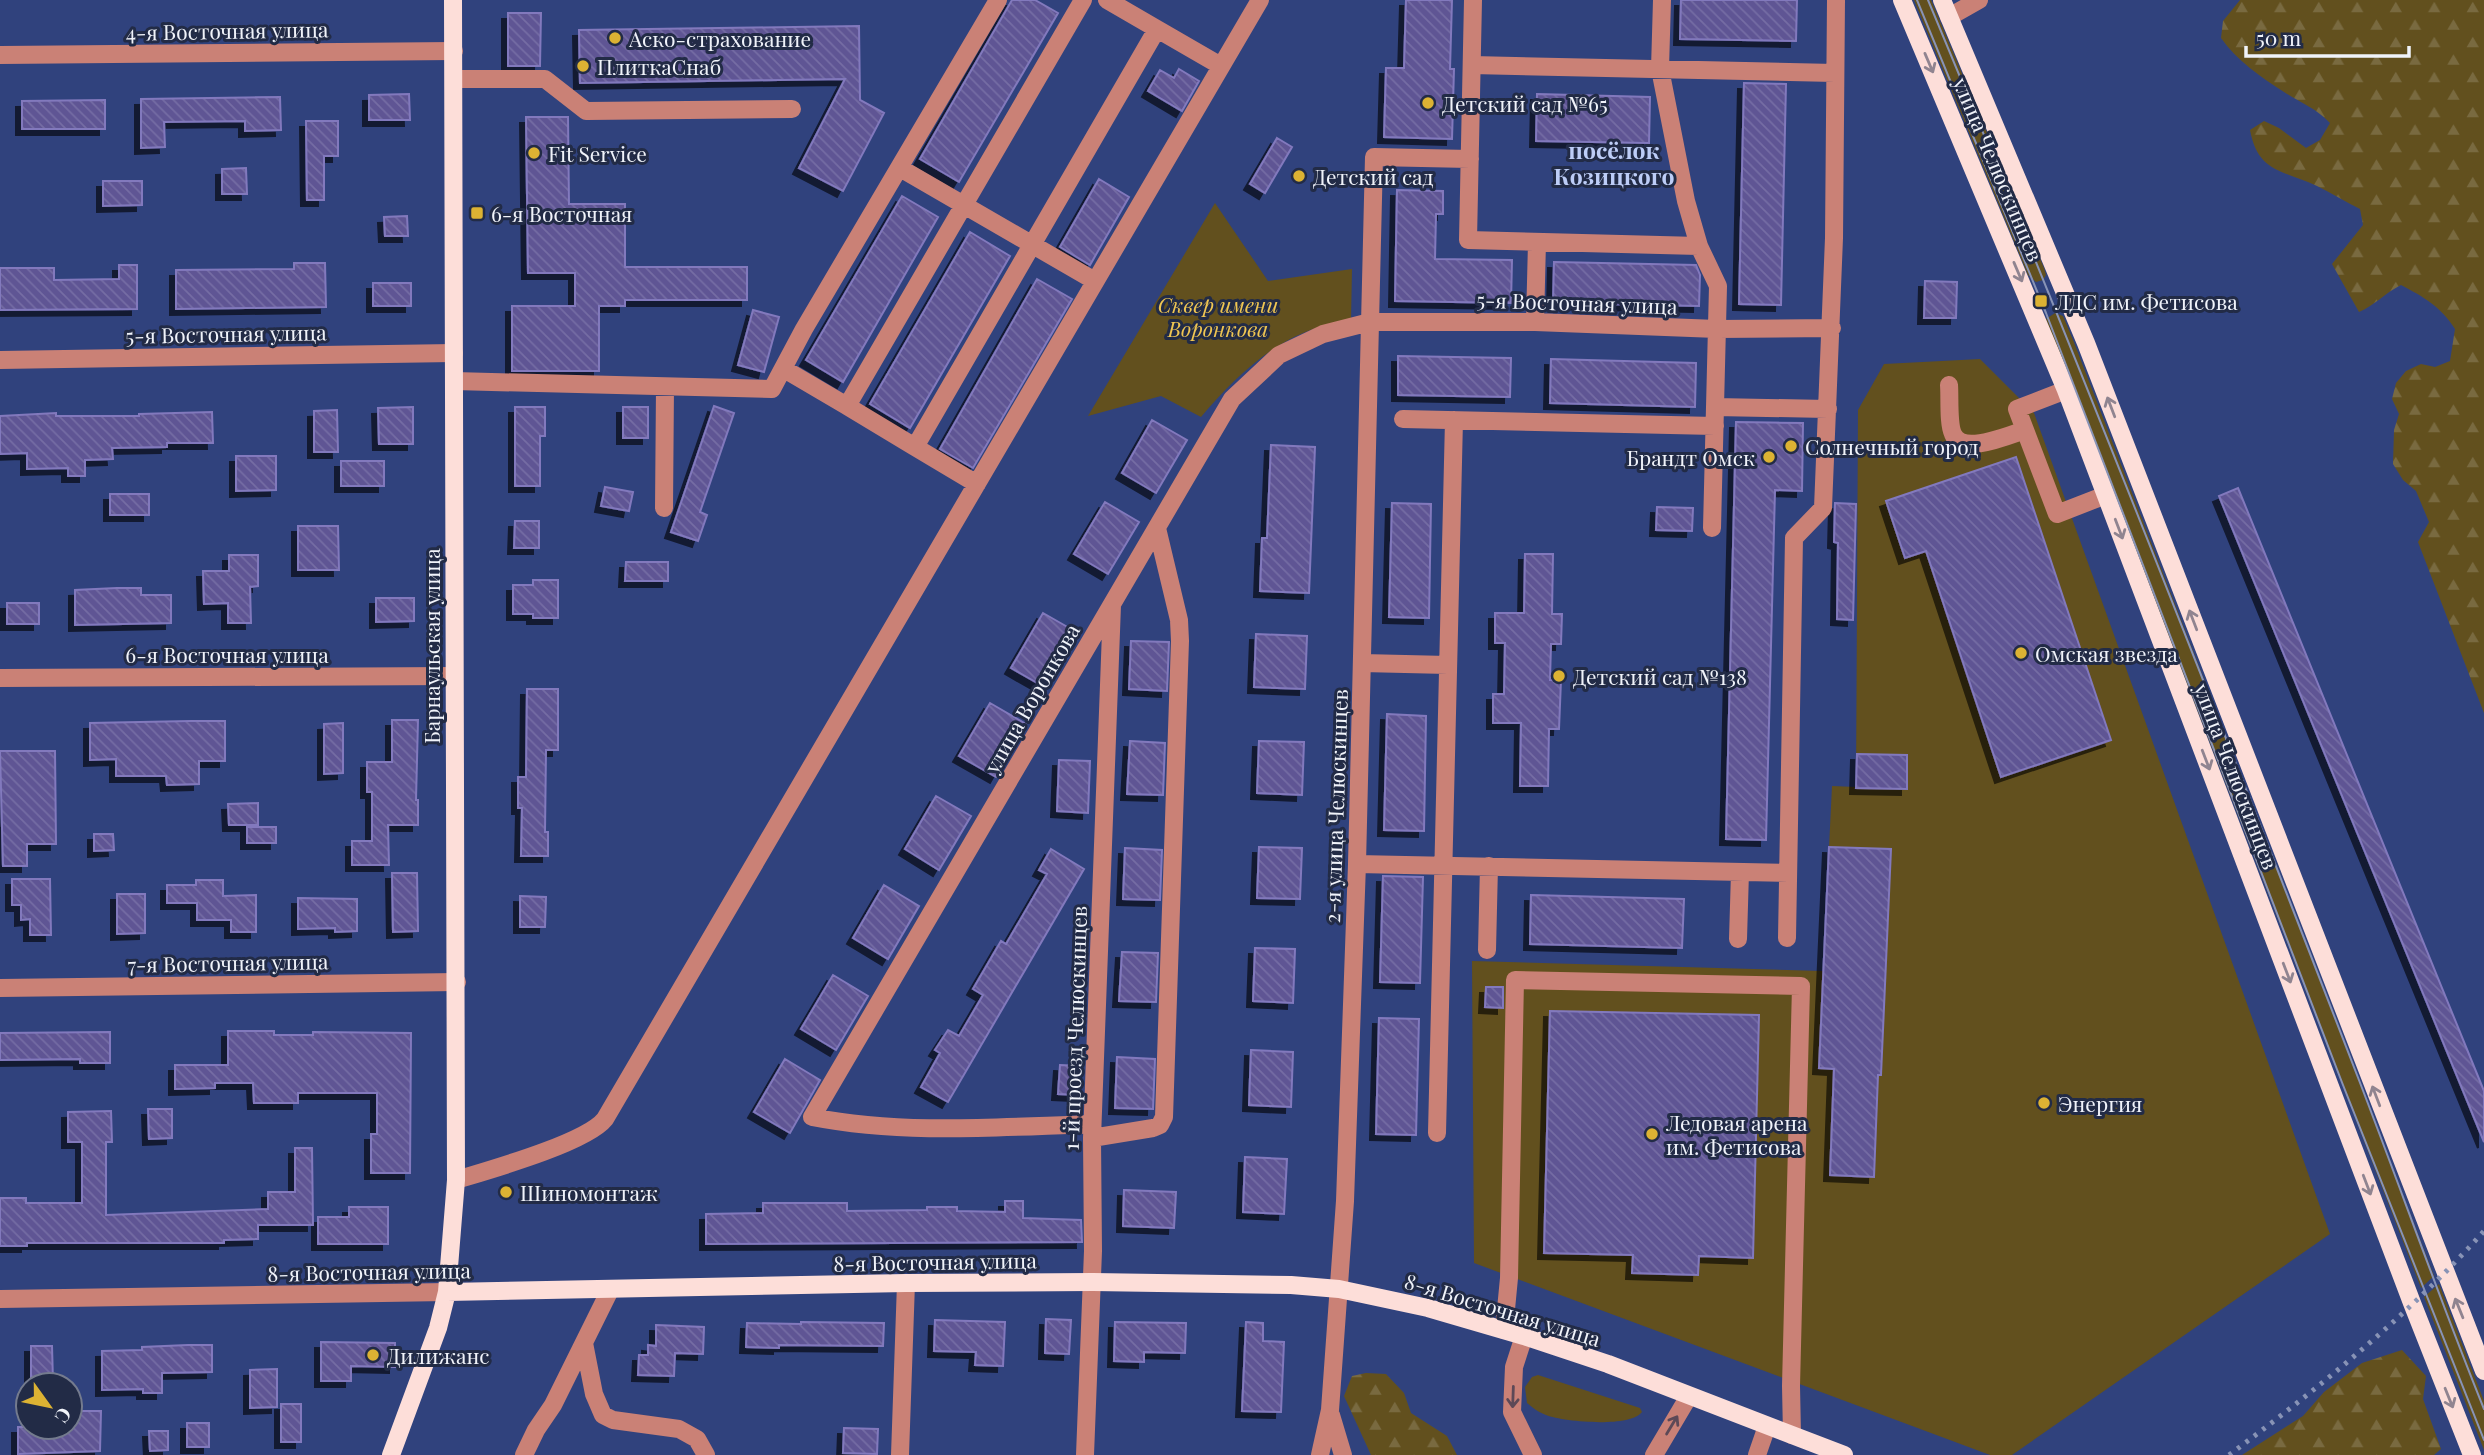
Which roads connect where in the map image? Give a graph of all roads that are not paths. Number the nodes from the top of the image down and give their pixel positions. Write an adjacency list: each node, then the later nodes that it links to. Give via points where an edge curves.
1 (453, 0): 13 (main road, Барнаульская улица)
2 (998, 0): 22 (street)
3 (1083, 0): 23 (street)
4 (1107, 0): 12 (street)
5 (1260, 0): 16 (street)
6 (1473, 0): 15 (street)
7 (1662, 0): 17 (street)
8 (1836, 0): 18 (street)
9 (1902, 0): 39 (main road, улица Челюскинцев, one-way to 39)
10 (1979, 0): 11 (street)
11 (1945, 8): 80 (main road, улица Челюскинцев, one-way to 11, via 2086,343)
12 (1157, 29): 16 (street); 25 (street)
13 (454, 51): 14 (street, 4-я Восточная улица); 19 (main road, Барнаульская улица)
14 (0, 55)
15 (1472, 65): 17 (street); 21 (street)
16 (1221, 66): 27 (street)
17 (1660, 69): 18 (street); 26 (street)
18 (1835, 73): 30 (street)
19 (454, 79): 20 (street, via 545,79 586,111); 33 (main road, Барнаульская улица)
20 (792, 109)
21 (1470, 159): 24 (street, via 1468,240); 28 (street, 2-я улица Челюскинцев, via 1374,157)
22 (900, 167): 23 (street); 35 (street)
23 (964, 205): 25 (street); 40 (street)
24 (1537, 242): 26 (street); 29 (street)
25 (1032, 244): 27 (street); 47 (street)
26 (1699, 246): 31 (street, via 1718,286)
27 (1095, 281): 48 (street)
28 (1370, 322): 29 (street, 5-я Восточная улица); 32 (street, 5-я Восточная улица); 54 (street, 2-я улица Челюскинцев)
29 (1535, 322): 31 (street, 5-я Восточная улица)
30 (1832, 328): 31 (street, 5-я Восточная улица); 42 (street)
31 (1717, 329): 41 (street)
32 (1323, 334): 51 (street, улица Воронкова, via 1279,355 1232,399)
33 (454, 353): 34 (street, 5-я Восточная улица); 36 (main road, Барнаульская улица)
34 (0, 360)
35 (784, 369): 38 (street, via 772,389 766,390); 40 (street)
36 (454, 381): 38 (street); 56 (main road, Барнаульская улица)
37 (1949, 385): 46 (street, via 1952,433 1957,440 1981,444)
38 (665, 387): 50 (street)
39 (2066, 390): 46 (street, via 2017,409); 49 (main road, улица Челюскинцев)
40 (847, 406): 47 (street)
41 (1715, 407): 42 (street); 45 (street)
42 (1828, 409): 62 (street, via 1824,508 1794,538)
43 (1403, 419): 44 (street)
44 (1454, 420): 45 (street); 55 (street)
45 (1715, 426): 52 (street)
46 (2025, 430): 49 (street, via 2057,514)
47 (915, 447): 48 (street)
48 (977, 484): 70 (street, via 606,1119 592,1131 521,1160)
49 (2106, 495): 96 (main road, улица Челюскинцев, one-way to 96)
50 (664, 508)
51 (1157, 527): 53 (street, улица Воронкова); 68 (street, via 1180,641 1164,1116 1153,1128)
52 (1712, 528)
53 (1112, 603): 68 (street, 1-й проезд Челюскинцев); 68 (street, улица Воронкова, via 812,1117 922,1129)
54 (1362, 663): 55 (street); 58 (street, 2-я улица Челюскинцев)
55 (1448, 665): 59 (street)
56 (454, 676): 57 (street, 6-я Восточная улица); 66 (main road, Барнаульская улица)
57 (0, 678)
58 (1357, 864): 59 (street); 73 (street, 2-я улица Челюскинцев)
59 (1443, 866): 60 (street); 69 (street)
60 (1489, 866): 61 (street); 65 (street)
61 (1740, 872): 62 (street); 64 (street)
62 (1788, 873): 63 (street)
63 (1787, 938)
64 (1738, 939)
65 (1486, 950)
66 (457, 982): 67 (street, 7-я Восточная улица); 70 (main road, Барнаульская улица)
67 (0, 988)
68 (1092, 1131): 71 (street, 1-й проезд Челюскинцев)
69 (1437, 1133)
70 (456, 1180): 75 (main road, Барнаульская улица)
71 (1093, 1282): 72 (main road, 8-я Восточная улица); 73 (main road, 8-я Восточная улица); 89 (street, 1-й проезд Челюскинцев)
72 (906, 1283): 74 (main road, 8-я Восточная улица); 88 (street)
73 (1339, 1289): 77 (main road, 8-я Восточная улица); 82 (street, 2-я улица Челюскинцев)
74 (610, 1290): 75 (main road, 8-я Восточная улица); 79 (street)
75 (447, 1292): 76 (street, 8-я Восточная улица); 85 (main road, Барнаульская улица)
76 (0, 1299)
77 (1504, 1330): 78 (main road, 8-я Восточная улица); 84 (street, via 1515,980 1801,986)
78 (1524, 1336): 81 (main road, 8-я Восточная улица); 92 (street, one-way to 92, via 1514,1367 1512,1412)
79 (583, 1343): 86 (street); 87 (street, via 603,1415 679,1429 697,1438)
80 (2484, 1371)
81 (1689, 1396): 83 (main road, 8-я Восточная улица); 93 (street, one-way to 81)
82 (1330, 1410): 90 (street, 2-я улица Челюскинцев); 91 (street)
83 (1767, 1426): 84 (main road, 8-я Восточная улица); 94 (street)
84 (1792, 1435): 95 (main road, 8-я Восточная улица)
85 (390, 1455)
86 (524, 1455)
87 (706, 1455)
88 (900, 1455)
89 (1085, 1455)
90 (1320, 1455)
91 (1343, 1455)
92 (1533, 1455)
93 (1654, 1455)
94 (1757, 1455)
95 (1844, 1455)
96 (2472, 1455)

